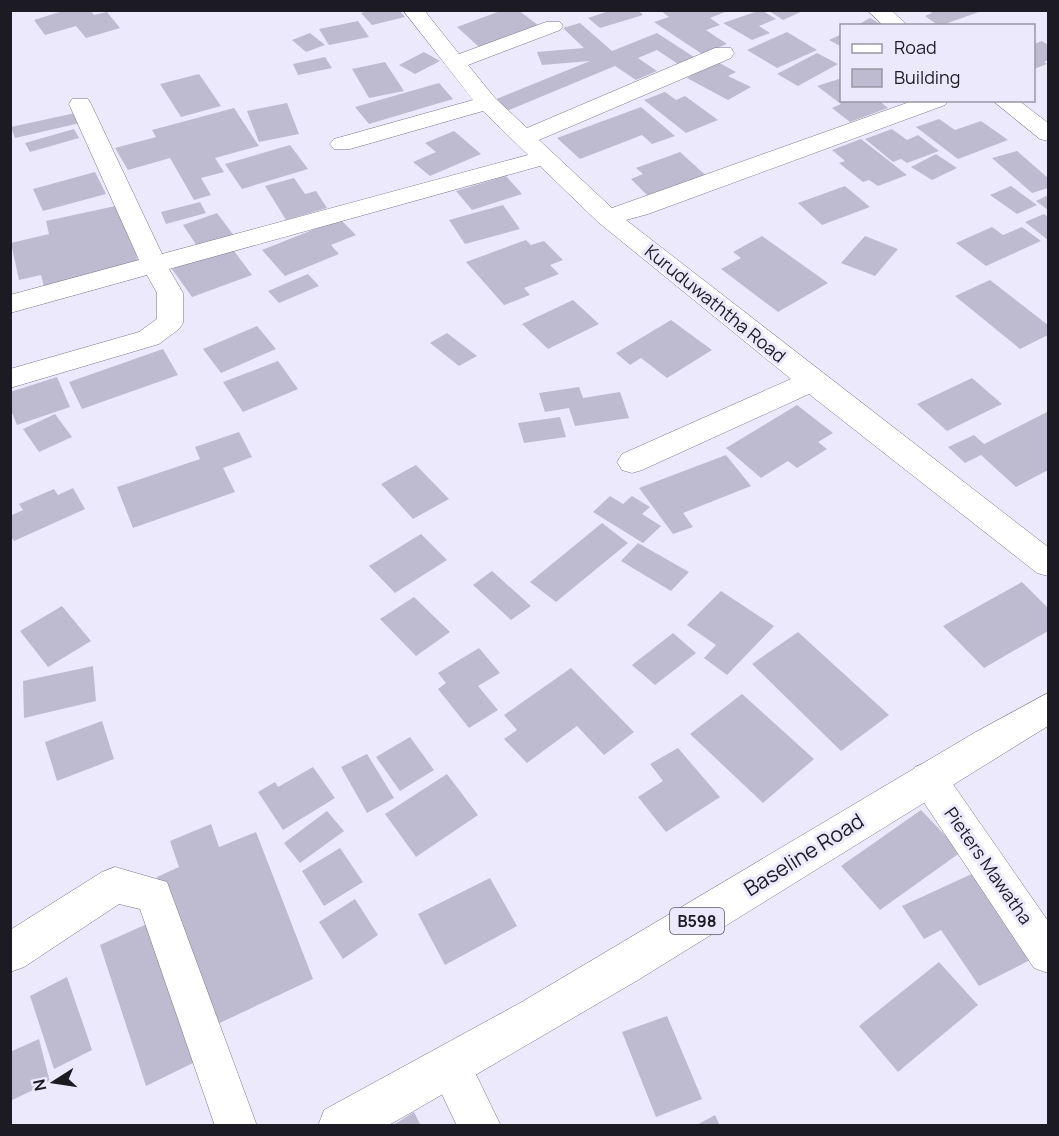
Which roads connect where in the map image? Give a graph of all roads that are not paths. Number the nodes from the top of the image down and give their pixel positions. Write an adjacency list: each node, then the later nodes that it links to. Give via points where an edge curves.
1 (413, 10): 6 (street, Kuruduwaththa Road)
2 (877, 10): 3 (street)
3 (895, 24)
4 (553, 26): 6 (street)
5 (723, 53): 12 (street)
6 (454, 63): 9 (street, Kuruduwaththa Road)
7 (932, 102): 15 (street, via 639,209)
8 (1006, 102): 11 (street)
9 (487, 103): 12 (street, Kuruduwaththa Road); 13 (street)
10 (80, 104): 16 (street)
11 (1048, 134)
12 (523, 138): 14 (street, Kuruduwaththa Road)
13 (342, 144)
14 (544, 158): 15 (street, Kuruduwaththa Road); 16 (street)
15 (607, 217): 19 (street, Kuruduwaththa Road)
16 (154, 266): 17 (street); 18 (street, via 170,293 170,323 149,338)
17 (10, 304)
18 (10, 379)
19 (812, 381): 20 (street); 21 (street, Kuruduwaththa Road)
20 (633, 462)
21 (1048, 564)
22 (1048, 708): 23 (main road, Baseline Road / B598)
23 (928, 778): 25 (street, Pieters Mawatha); 26 (main road, Baseline Road / B598)
24 (10, 953): 27 (street, via 115,885 154,895)
25 (1048, 954)
26 (450, 1067): 28 (main road, Baseline Road / B598); 29 (street)
27 (236, 1125)
28 (340, 1125)
29 (480, 1125)

